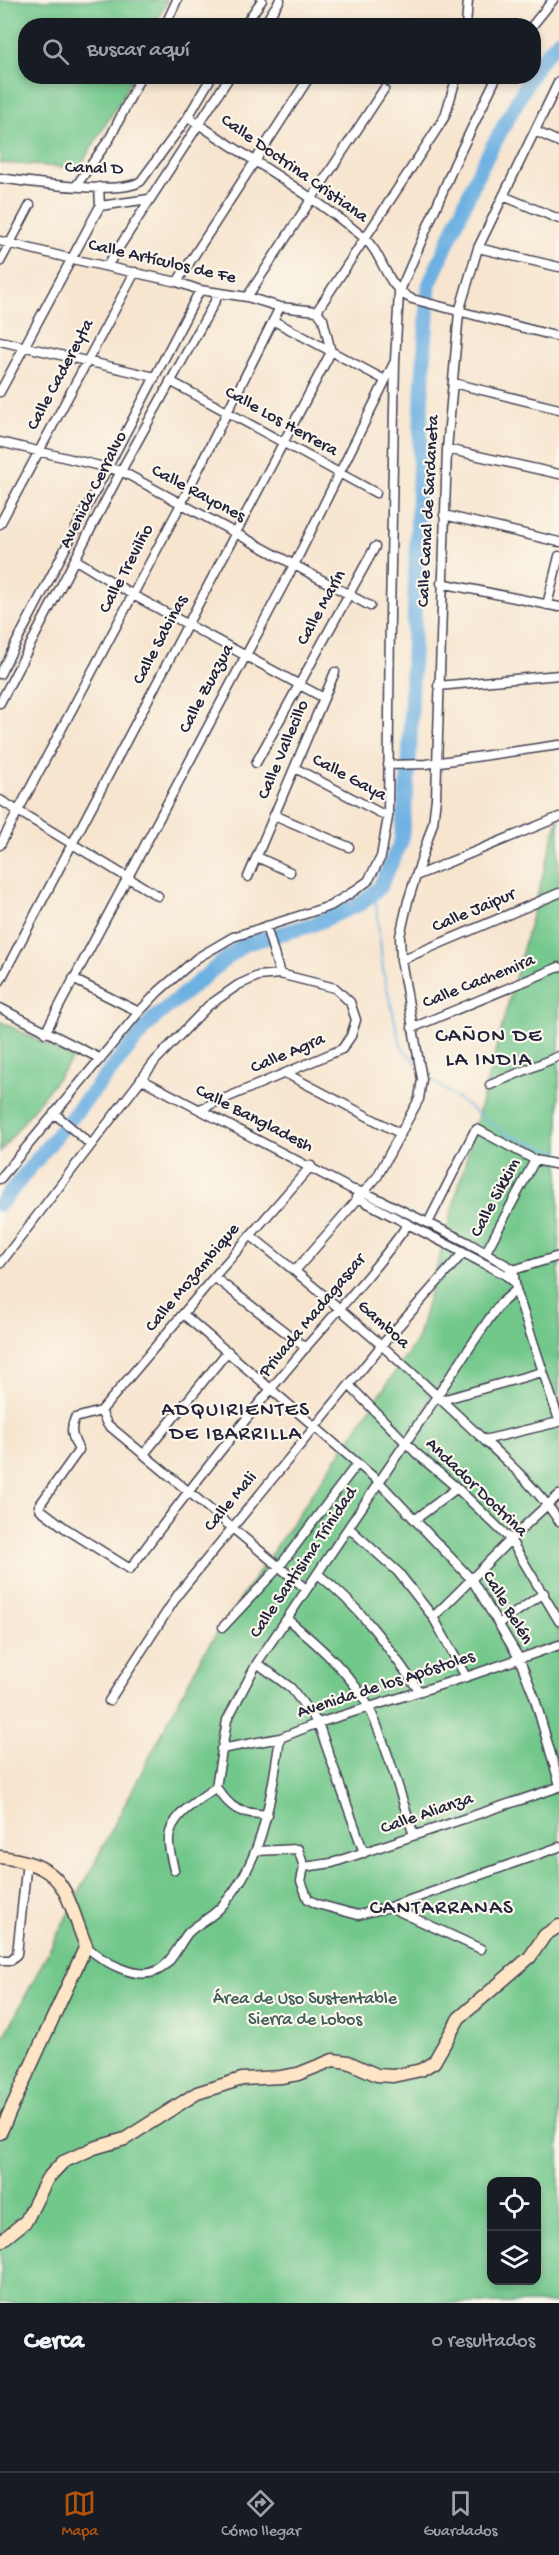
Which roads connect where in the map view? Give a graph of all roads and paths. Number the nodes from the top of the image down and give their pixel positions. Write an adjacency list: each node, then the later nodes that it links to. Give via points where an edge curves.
1 (177, 0): 6 (street)
2 (262, 0): 7 (street)
3 (280, 0): 8 (street)
4 (468, 0): 9 (street)
5 (553, 0): 10 (street)
6 (169, 18)
7 (250, 18)
8 (268, 18)
9 (467, 18)
10 (538, 18)
11 (559, 81): 21 (street, Calle Canal de Sardaneta)
12 (137, 84): 25 (street, via 110,138)
13 (207, 84): 19 (street, Canal D)
14 (225, 84): 20 (street)
15 (305, 84): 23 (street)
16 (455, 84): 33 (street, via 445,116)
17 (493, 84): 44 (street, via 454,163)
18 (384, 88): 28 (street)
19 (188, 117): 20 (street, Calle Doctrina Cristiana); 26 (street, Canal D, via 141,181 134,186)
20 (198, 123): 23 (street, Calle Doctrina Cristiana); 29 (street)
21 (535, 131): 22 (street); 27 (street, Calle Canal de Sardaneta)
22 (559, 141)
23 (254, 162): 28 (street, Calle Doctrina Cristiana); 42 (street)
24 (0, 178): 25 (street, Canal D)
25 (76, 186): 26 (street, Canal D)
26 (99, 187): 31 (street)
27 (503, 196): 32 (street); 36 (street, Calle Canal de Sardaneta)
28 (311, 198): 33 (street, Calle Doctrina Cristiana); 46 (street)
29 (149, 199): 31 (street); 39 (street)
30 (30, 205): 35 (street)
31 (100, 206): 37 (street)
32 (559, 219)
33 (364, 237): 44 (street, Calle Doctrina Cristiana); 48 (street)
34 (0, 241): 35 (street, Calle Artículos de Fe)
35 (11, 243): 37 (street, Calle Artículos de Fe); 38 (street)
36 (478, 248): 40 (street); 49 (street, Calle Canal de Sardaneta)
37 (72, 259): 39 (street, Calle Artículos de Fe); 53 (street)
38 (0, 262)
39 (107, 266): 41 (street, Calle Artículos de Fe)
40 (559, 267)
41 (135, 272): 42 (street, Calle Artículos de Fe); 56 (street, Calle Cadereyta)
42 (177, 282): 43 (street, Calle Artículos de Fe)
43 (200, 290): 45 (street, Calle Artículos de Fe); 57 (street, Avenida Cerralvo)
44 (399, 293): 49 (street); 55 (street)
45 (219, 294): 46 (street, Calle Artículos de Fe); 59 (street, Avenida Cerralvo)
46 (247, 297): 47 (street, Calle Artículos de Fe)
47 (280, 307): 48 (street, Calle Artículos de Fe); 50 (street, Calle Trevilño)
48 (317, 311): 54 (street, via 323,319)
49 (459, 312): 51 (street); 60 (street, Calle Canal de Sardaneta)
50 (274, 321): 54 (street); 63 (street, Calle Trevilño)
51 (559, 337)
52 (0, 341): 53 (street)
53 (25, 347): 56 (street); 61 (street)
54 (331, 352): 58 (street); 65 (street, Calle Sabinas)
55 (395, 360): 58 (street, Calle Zuazua); 100 (street)
56 (86, 362): 57 (street); 67 (street, Calle Cadereyta)
57 (155, 377): 68 (street, Avenida Cerralvo)
58 (385, 380): 70 (street, Calle Zuazua)
59 (170, 381): 63 (street, Calle Los Herrera); 69 (street, Avenida Cerralvo)
60 (453, 383): 62 (street); 66 (street, Calle Canal de Sardaneta)
61 (0, 392)
62 (559, 409)
63 (229, 412): 65 (street, Calle Los Herrera); 73 (street, Calle Trevilño)
64 (0, 442): 67 (street, Calle Rayones)
65 (284, 443): 70 (street, Calle Los Herrera); 76 (street, Calle Sabinas)
66 (447, 448): 71 (street); 74 (street, Calle Canal de Sardaneta)
67 (39, 452): 68 (street, Calle Rayones); 75 (street, Calle Cadereyta)
68 (107, 469): 69 (street, Calle Rayones); 91 (street, Avenida Cerralvo)
69 (121, 471): 73 (street, Calle Rayones); 80 (street, Avenida Cerralvo)
70 (340, 473): 72 (street, Calle Los Herrera); 81 (street, Calle Zuazua)
71 (559, 474)
72 (376, 493)
73 (181, 504): 76 (street, Calle Rayones); 83 (street, Calle Trevilño)
74 (444, 515): 77 (street); 82 (street, Calle Canal de Sardaneta)
75 (0, 524)
76 (237, 534): 81 (street, Calle Rayones); 88 (street, Calle Sabinas)
77 (559, 542)
78 (375, 548): 84 (street, Calle Marín)
79 (559, 556): 85 (street)
80 (76, 561): 83 (street, Calle Vallecillo); 96 (street, Avenida Cerralvo)
81 (294, 565): 84 (street, Calle Rayones); 89 (street, Calle Zuazua)
82 (441, 583): 85 (street); 94 (street, Calle Canal de Sardaneta)
83 (133, 594): 88 (street, Calle Vallecillo); 103 (street, Calle Trevilño)
84 (349, 595): 86 (street, Calle Rayones); 93 (street, Calle Marín)
85 (547, 605): 87 (street)
86 (370, 606)
87 (559, 607)
88 (188, 624): 89 (street, Calle Vallecillo); 107 (street, Calle Sabinas)
89 (244, 656): 93 (street, Calle Vallecillo); 113 (street, Calle Zuazua)
90 (335, 672): 95 (street)
91 (0, 674)
92 (559, 675): 94 (street)
93 (298, 684): 95 (street, Calle Vallecillo); 99 (street, Calle Marín)
94 (438, 686): 98 (street, Calle Canal de Sardaneta)
95 (324, 698): 101 (street, Calle Vallecillo)
96 (0, 703)
97 (559, 745): 98 (street)
98 (436, 761): 100 (street); 112 (street, Calle Canal de Sardaneta, via 433,823)
99 (256, 763)
100 (393, 765): 105 (street)
101 (295, 768): 104 (street, Calle Vallecillo); 105 (street, Calle Gaya)
102 (0, 800): 103 (street)
103 (17, 811): 107 (street); 108 (street, Calle Trevilño)
104 (274, 815): 109 (street); 110 (street, Calle Vallecillo)
105 (388, 817): 117 (street, via 381,857 368,881 330,906)
106 (559, 817): 112 (street)
107 (72, 843): 113 (street); 122 (street, Calle Sabinas)
108 (0, 844)
109 (349, 847)
110 (257, 856): 111 (street); 114 (street, Calle Vallecillo)
111 (290, 872)
112 (418, 874): 118 (street, Calle Canal de Sardaneta, via 400,936)
113 (126, 877): 116 (street); 121 (street, Calle Zuazua)
114 (248, 878)
115 (559, 893): 118 (street, Calle Jaipur)
116 (158, 896)
117 (267, 929): 120 (street); 124 (street, via 232,937 197,958)
118 (401, 960): 125 (street, Calle Canal de Sardaneta)
119 (559, 967): 125 (street, Calle Cachemira)
120 (280, 974): 129 (street, Calle Agra, via 335,988 350,1002 356,1020 342,1049); 130 (street, via 258,976 208,1005)
121 (73, 979): 124 (street); 126 (street, Calle Zuazua)
122 (0, 981)
123 (0, 1008): 126 (street)
124 (139, 1012): 128 (street)
125 (412, 1028): 134 (street, Calle Canal de Sardaneta, via 422,1079 419,1099)
126 (45, 1033): 128 (street)
127 (559, 1056): 131 (street)
128 (101, 1059): 133 (street)
129 (287, 1074): 132 (street, Calle Agra); 134 (street)
130 (141, 1079): 132 (street, Calle Bangladesh); 135 (street)
131 (490, 1085)
132 (200, 1108): 138 (street, Calle Bangladesh)
133 (57, 1116): 135 (street); 139 (street)
134 (401, 1134): 141 (street)
135 (87, 1141): 149 (street)
136 (536, 1160): 137 (street); 143 (street, via 480,1130 474,1131); 146 (street, Calle Sikkim)
137 (559, 1166)
138 (311, 1167): 140 (street, Calle Bangladesh); 145 (street, Calle Mozambique)
139 (0, 1179)
140 (351, 1189): 141 (street, Calle Bangladesh); 142 (street, Calle Bangladesh)
141 (366, 1192): 142 (street); 143 (street, Calle Bangladesh)
142 (358, 1199): 144 (street, Calle Bangladesh); 151 (street)
143 (428, 1223): 146 (street, Calle Bangladesh)
144 (408, 1224): 147 (street, Calle Bangladesh); 155 (street, Privada Madagascar)
145 (250, 1235): 151 (street, Gamboa); 153 (street, Calle Mozambique)
146 (486, 1252): 150 (street, Calle Bangladesh)
147 (463, 1253): 152 (street, Calle Bangladesh); 157 (street, Calle Mali)
148 (559, 1256): 150 (street)
149 (0, 1264)
150 (513, 1269): 152 (street); 154 (street)
151 (295, 1271): 155 (street, Gamboa)
152 (504, 1274): 154 (street, Calle Bangladesh)
153 (214, 1277): 156 (street, Calle Mozambique); 158 (street)
154 (515, 1286): 160 (street); 163 (street, Calle Santisima Trinidad)
155 (341, 1309): 157 (street, Gamboa); 158 (street, Privada Madagascar)
156 (183, 1314): 159 (street, Calle Belén); 164 (street, Calle Mozambique)
157 (381, 1346): 161 (street, Calle Mali); 163 (street, Gamboa)
158 (306, 1348): 162 (street, Privada Madagascar)
159 (228, 1351): 162 (street, Calle Belén); 169 (street)
160 (542, 1372): 163 (street); 165 (street)
161 (350, 1386): 166 (street, Calle Mali); 168 (street, Andador Doctrina)
162 (273, 1389): 166 (street, Calle Belén); 173 (street, Privada Madagascar)
163 (439, 1397): 167 (street, Gamboa); 168 (street, Calle Santisima Trinidad)
164 (101, 1411): 169 (street, via 106,1424); 173 (street, Privada Madagascar, via 75,1418 73,1438 79,1450 40,1503 40,1509 129,1569)
165 (559, 1421): 167 (street)
166 (316, 1427): 170 (street, Calle Belén); 178 (street, Calle Mali)
167 (484, 1440): 175 (street, Gamboa)
168 (405, 1441): 171 (street, Calle Santisima Trinidad); 172 (street, Andador Doctrina)
169 (144, 1454): 173 (street)
170 (357, 1464): 171 (street, Calle Belén); 181 (street)
171 (378, 1481): 176 (street, Calle Belén); 179 (street, Calle Santisima Trinidad)
172 (457, 1488): 176 (street); 180 (street, Andador Doctrina)
173 (188, 1490): 178 (street)
174 (559, 1495): 175 (street)
175 (548, 1504): 177 (street, Gamboa); 180 (street)
176 (416, 1519): 183 (street, Calle Belén)
177 (559, 1521)
178 (232, 1527): 181 (street); 196 (street, Calle Mali, via 179,1593)
179 (349, 1528): 182 (street, Calle Santisima Trinidad); 186 (street, via 398,1572)
180 (510, 1539): 183 (street); 185 (street, Andador Doctrina)
181 (280, 1566): 184 (street); 190 (street)
182 (318, 1574): 184 (street, Calle Santisima Trinidad); 195 (street, via 346,1596 376,1630)
183 (472, 1580): 186 (street); 189 (street, Calle Belén)
184 (306, 1589): 187 (street, Calle Santisima Trinidad)
185 (544, 1593): 188 (street, Andador Doctrina); 189 (street)
186 (433, 1617): 194 (street)
187 (287, 1619): 193 (street, Calle Santisima Trinidad); 197 (street, via 319,1645)
188 (559, 1621)
189 (500, 1623): 192 (street, Calle Belén)
190 (223, 1626)
191 (559, 1645): 192 (street, Avenida de los Apóstoles)
192 (519, 1658): 194 (street, Avenida de los Apóstoles); 201 (street, Calle Belén)
193 (257, 1663): 198 (street, via 291,1688); 200 (street, Calle Santisima Trinidad, via 230,1711)
194 (466, 1677): 195 (street, Avenida de los Apóstoles)
195 (419, 1691): 197 (street, Avenida de los Apóstoles)
196 (109, 1701)
197 (370, 1708): 198 (street, Avenida de los Apóstoles); 205 (street)
198 (318, 1723): 199 (street, Avenida de los Apóstoles); 208 (street)
199 (280, 1738): 200 (street, Avenida de los Apóstoles); 204 (street)
200 (220, 1749): 202 (street, Calle Santisima Trinidad)
201 (559, 1782)
202 (216, 1787): 204 (street, via 235,1810); 212 (street, via 173,1823 169,1838)
203 (559, 1787): 205 (street, Calle Alianza)
204 (268, 1815): 207 (street)
205 (414, 1836): 208 (street, Calle Alianza)
206 (559, 1847): 213 (street)
207 (257, 1851): 211 (street, via 298,1849); 215 (street, via 219,1910 201,1920 162,1968 149,1974 128,1970 99,1958)
208 (364, 1852): 211 (street, Calle Alianza)
209 (0, 1857): 210 (street)
210 (27, 1861): 215 (street, via 55,1876); 217 (street, via 17,1954 11,1960)
211 (304, 1867): 213 (street, via 301,1881 308,1899 317,1904 358,1915)
212 (174, 1870)
213 (390, 1907): 216 (street)
214 (559, 1926): 219 (street, via 459,2018 434,2062 427,2066 393,2076 377,2075 333,2060 298,2074 242,2079 197,2093 125,2139 63,2162 47,2179 26,2221)
215 (86, 1946): 218 (street)
216 (481, 1949)
217 (0, 1960)
218 (0, 2133)
219 (0, 2242)

